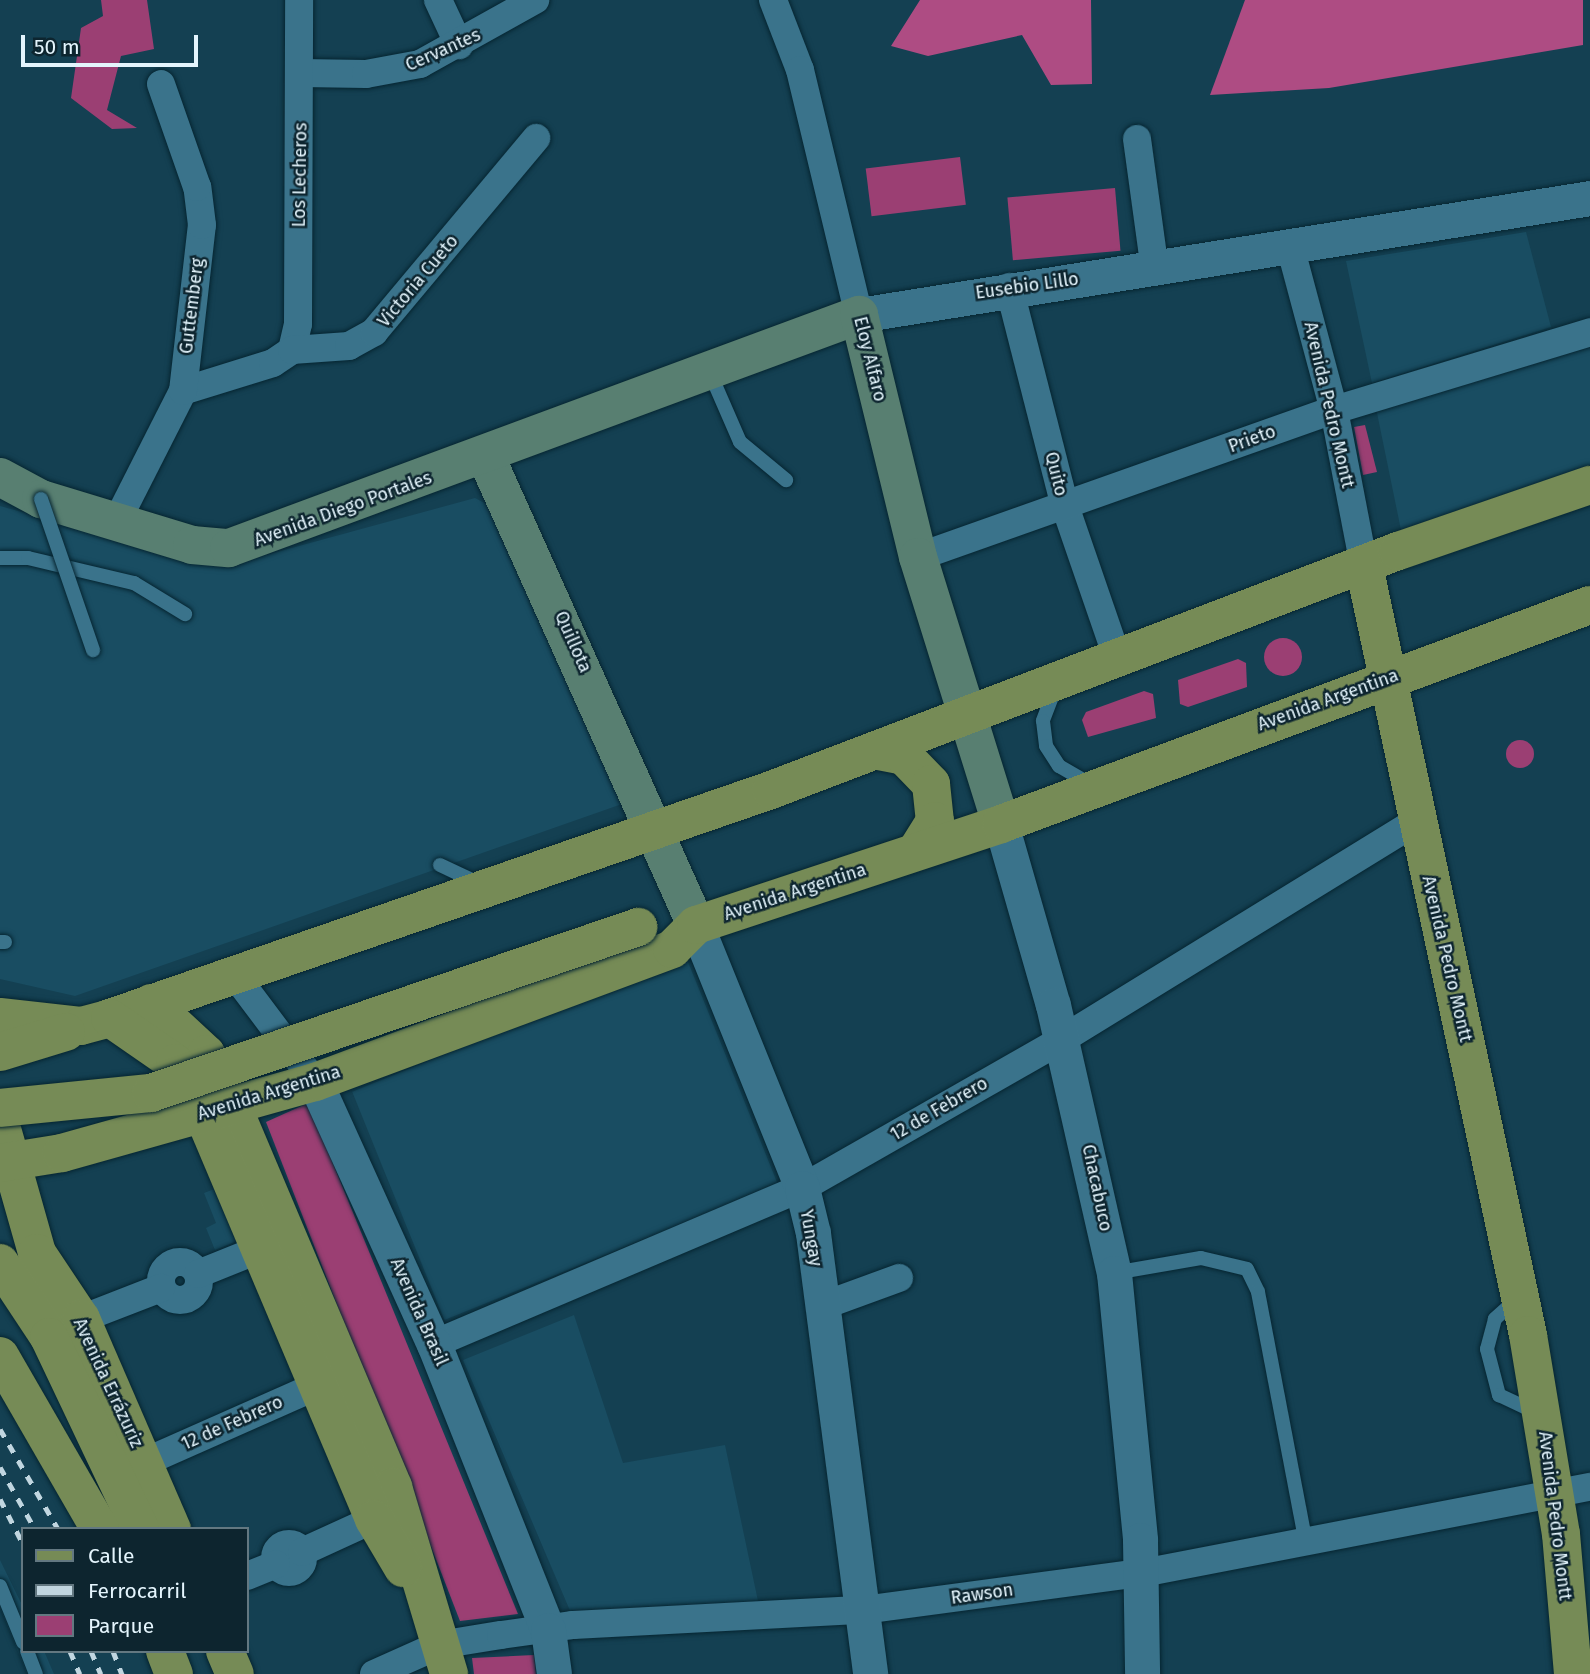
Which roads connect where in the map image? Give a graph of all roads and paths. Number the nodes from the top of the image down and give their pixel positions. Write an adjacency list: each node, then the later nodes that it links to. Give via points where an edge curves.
1 (299, 0): 6 (street, Los Lecheros)
2 (438, 0): 5 (street)
3 (535, 0): 5 (street, Cervantes)
4 (773, 0): 14 (street, Eloy Alfaro, via 800,70)
5 (459, 45): 6 (street, Cervantes, via 420,64 381,73)
6 (301, 74): 16 (street, Los Lecheros)
7 (161, 84): 18 (street, Guttemberg, via 198,187 202,225)
8 (536, 138): 16 (street, Victoria Cueto, via 374,332 349,346)
9 (1137, 139): 12 (street)
10 (1590, 198): 11 (street, Eusebio Lillo)
11 (1291, 250): 12 (street, Eusebio Lillo); 19 (street, Avenida Pedro Montt)
12 (1155, 270): 13 (street, Eusebio Lillo)
13 (1009, 286): 14 (street, Eusebio Lillo); 25 (street, Quito)
14 (859, 315): 17 (main road, Eusebio Lillo); 27 (main road, Eloy Alfaro)
15 (1590, 332): 19 (street, Prieto)
16 (292, 350): 18 (street, Victoria Cueto, via 273,363)
17 (709, 372): 20 (main road, Eusebio Lillo); 22 (lane, via 740,442)
18 (183, 391): 26 (street, Guttemberg)
19 (1334, 410): 25 (street, Prieto); 29 (street, Avenida Pedro Montt)
20 (486, 457): 26 (main road, Avenida Diego Portales, via 229,548 192,545); 41 (main road, Quillota)
21 (0, 477): 24 (main road, Avenida Diego Portales)
22 (786, 480)
23 (1590, 485): 29 (main road)
24 (41, 499): 26 (main road, Avenida Diego Portales); 32 (lane, bridge)
25 (1065, 506): 27 (street, Prieto); 33 (street, Quito)
26 (118, 519)
27 (918, 557): 36 (main road, Eloy Alfaro)
28 (0, 558): 31 (lane, via 28,558 134,583)
29 (1364, 566): 33 (main road); 35 (main road, Avenida Pedro Montt)
30 (1590, 605): 35 (main road, Avenida Argentina)
31 (185, 614)
32 (93, 650)
33 (1117, 657): 34 (main road)
34 (1066, 678): 36 (main road); 38 (lane, via 1045,709 1046,746 1068,774)
35 (1387, 678): 38 (main road, Avenida Argentina); 39 (main road, Avenida Pedro Montt)
36 (967, 717): 37 (main road); 40 (main road, Chacabuco)
37 (878, 751): 41 (main road); 42 (main road, via 904,756 932,784 935,821)
38 (1102, 785): 40 (main road, Avenida Argentina)
39 (1416, 822): 50 (street, 12 de Febrero); 70 (main road, Avenida Pedro Montt, via 1542,1415)
40 (1001, 824): 42 (main road, Avenida Argentina); 50 (street, Chacabuco)
41 (656, 827): 44 (main road); 45 (main road, Yungay)
42 (916, 852): 45 (main road, Avenida Argentina)
43 (440, 865): 44 (lane)
44 (486, 887): 46 (main road)
45 (696, 925): 52 (main road, Avenida Argentina, via 672,949); 53 (main road, bridge, via 666,920 638,927 151,1093); 58 (street, Yungay)
46 (234, 974): 47 (main road); 52 (street, Avenida Brasil)
47 (151, 1003): 49 (main road); 54 (main road, via 206,1055)
48 (0, 1017): 49 (main road)
49 (96, 1022): 51 (main road); 54 (main road, via 175,1063)
50 (1061, 1040): 58 (street, 12 de Febrero); 62 (street, Chacabuco)
51 (0, 1052)
52 (315, 1082): 54 (main road, Avenida Argentina); 66 (street, Avenida Brasil)
53 (0, 1108)
54 (217, 1108): 56 (main road, Avenida Argentina); 60 (main road); 82 (main road, via 393,1487)
55 (0, 1122): 57 (main road, Avenida Errázuriz)
56 (62, 1153): 57 (main road, Avenida Argentina); 59 (main road)
57 (6, 1163): 59 (main road, Avenida Errázuriz)
58 (802, 1188): 64 (street, Yungay); 66 (street, 12 de Febrero)
59 (23, 1212): 65 (main road, Avenida Errázuriz, via 37,1253)
60 (258, 1250): 65 (street, via 198,1275 199,1287 186,1300 174,1300 161,1288); 68 (main road)
61 (0, 1263): 73 (main road, Avenida Errázuriz, via 49,1337)
62 (1114, 1273): 75 (lane, via 1201,1258 1247,1269 1258,1292); 76 (street, Chacabuco)
63 (899, 1278): 64 (street)
64 (822, 1306): 79 (street, Yungay)
65 (81, 1319): 69 (main road, Avenida Errázuriz)
66 (434, 1344): 80 (street, Avenida Brasil)
67 (0, 1356): 72 (main road)
68 (319, 1385): 69 (street, 12 de Febrero); 71 (main road)
69 (145, 1462): 74 (main road, Avenida Errázuriz)
70 (1572, 1490): 75 (street, Rawson); 95 (main road, Avenida Pedro Montt)
71 (374, 1519): 77 (street, via 302,1552 295,1571 276,1564); 82 (main road)
72 (99, 1527)
73 (139, 1527)
74 (171, 1527)
75 (1305, 1539): 76 (street, Rawson)
76 (1142, 1573): 79 (street, Rawson); 94 (street, Chacabuco)
77 (248, 1576)
78 (0, 1586): 81 (lane)
79 (863, 1610): 80 (street, Rawson); 93 (street, Yungay)
80 (548, 1630): 82 (street, Rawson); 92 (street, Avenida Brasil)
81 (21, 1637)
82 (440, 1646): 91 (street, Rawson)
83 (28, 1653): 87 (lane)
84 (165, 1653): 88 (main road)
85 (191, 1653): 89 (main road)
86 (226, 1653): 90 (main road)
87 (36, 1674)
88 (174, 1674)
89 (199, 1674)
90 (235, 1674)
91 (374, 1674)
92 (554, 1674)
93 (870, 1674)
94 (1142, 1674)
95 (1573, 1674)

